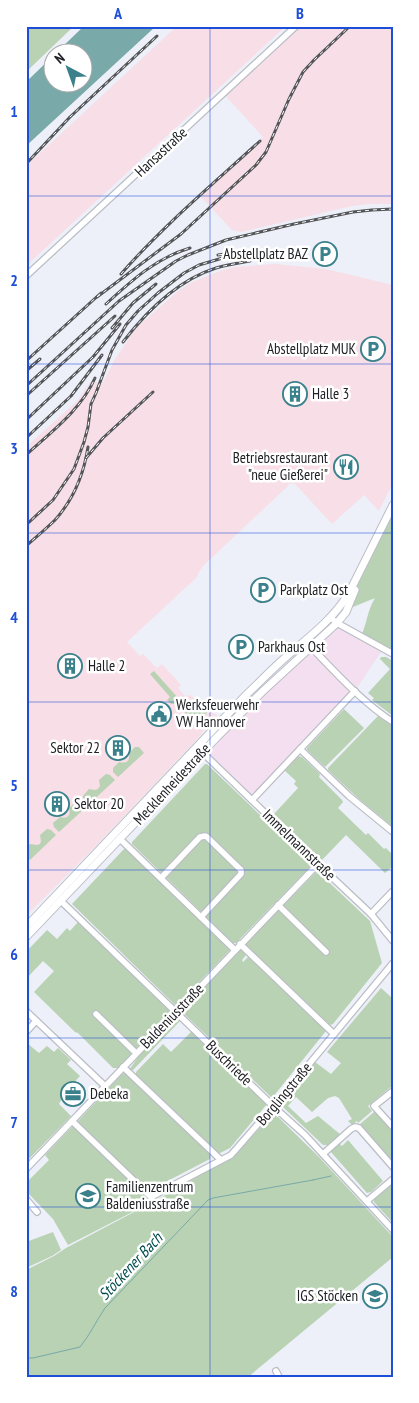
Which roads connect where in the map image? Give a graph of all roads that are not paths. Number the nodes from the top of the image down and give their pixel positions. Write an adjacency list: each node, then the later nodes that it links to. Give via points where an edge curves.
1 (296, 26): 2 (street, Hansastraße)
2 (26, 276)
3 (393, 505): 4 (main road, Mecklenheidestraße, via 366,560 349,605)
4 (334, 621): 5 (main road, Mecklenheidestraße); 6 (street); 8 (main road, Mecklenheidestraße, via 279,663)
5 (311, 647): 7 (street); 9 (main road, Mecklenheidestraße)
6 (393, 654)
7 (355, 691): 10 (street); 11 (street)
8 (247, 694): 9 (main road); 12 (main road, Mecklenheidestraße)
9 (246, 708): 13 (main road, Mecklenheidestraße)
10 (393, 722)
11 (300, 749): 14 (street); 15 (street, via 348,796)
12 (193, 751): 13 (main road); 24 (main road, Mecklenheidestraße)
13 (202, 752): 14 (street, Immelmannstraße); 16 (main road, Mecklenheidestraße)
14 (252, 800): 17 (street, Immelmannstraße)
15 (393, 832)
16 (120, 839): 18 (street); 20 (main road, Mecklenheidestraße)
17 (318, 864): 21 (street, Baldeniusstraße); 22 (street, Immelmannstraße)
18 (161, 878): 23 (street); 23 (street, via 200,837 205,836 241,870)
19 (393, 891): 22 (street)
20 (61, 901): 25 (main road, Mecklenheidestraße); 32 (street, Buschriede)
21 (278, 905): 27 (street, Baldeniusstraße); 29 (street)
22 (372, 914): 26 (street, Immelmannstraße)
23 (200, 916): 28 (street)
24 (26, 927)
25 (26, 937)
26 (393, 941)
27 (240, 944): 28 (street, Baldeniusstraße); 36 (street)
28 (235, 950): 32 (street, Baldeniusstraße)
29 (326, 952)
30 (393, 963): 36 (street, Borglingstraße)
31 (26, 1011): 34 (street)
32 (176, 1012): 37 (street, Baldeniusstraße); 41 (street, Buschriede)
33 (96, 1014): 37 (street)
34 (36, 1021): 35 (street); 39 (street)
35 (26, 1032)
36 (334, 1034): 41 (street, Borglingstraße)
37 (136, 1053): 38 (street, Baldeniusstraße)
38 (123, 1067): 39 (street, Baldeniusstraße); 45 (street)
39 (104, 1086): 42 (street, Baldeniusstraße)
40 (393, 1091): 43 (street, via 374,1106)
41 (274, 1107): 44 (street, Buschriede); 45 (street, Borglingstraße, via 231,1155)
42 (72, 1121): 45 (street, Borglingstraße, via 151,1197); 47 (street, Baldeniusstraße)
43 (393, 1127)
44 (323, 1154): 46 (street, via 355,1127); 50 (street, Buschriede)
45 (221, 1160)
46 (393, 1167)
47 (26, 1169)
48 (393, 1179): 50 (street)
49 (26, 1199): 51 (street)
50 (367, 1201): 52 (street, Buschriede)
51 (37, 1212)
52 (393, 1230)

